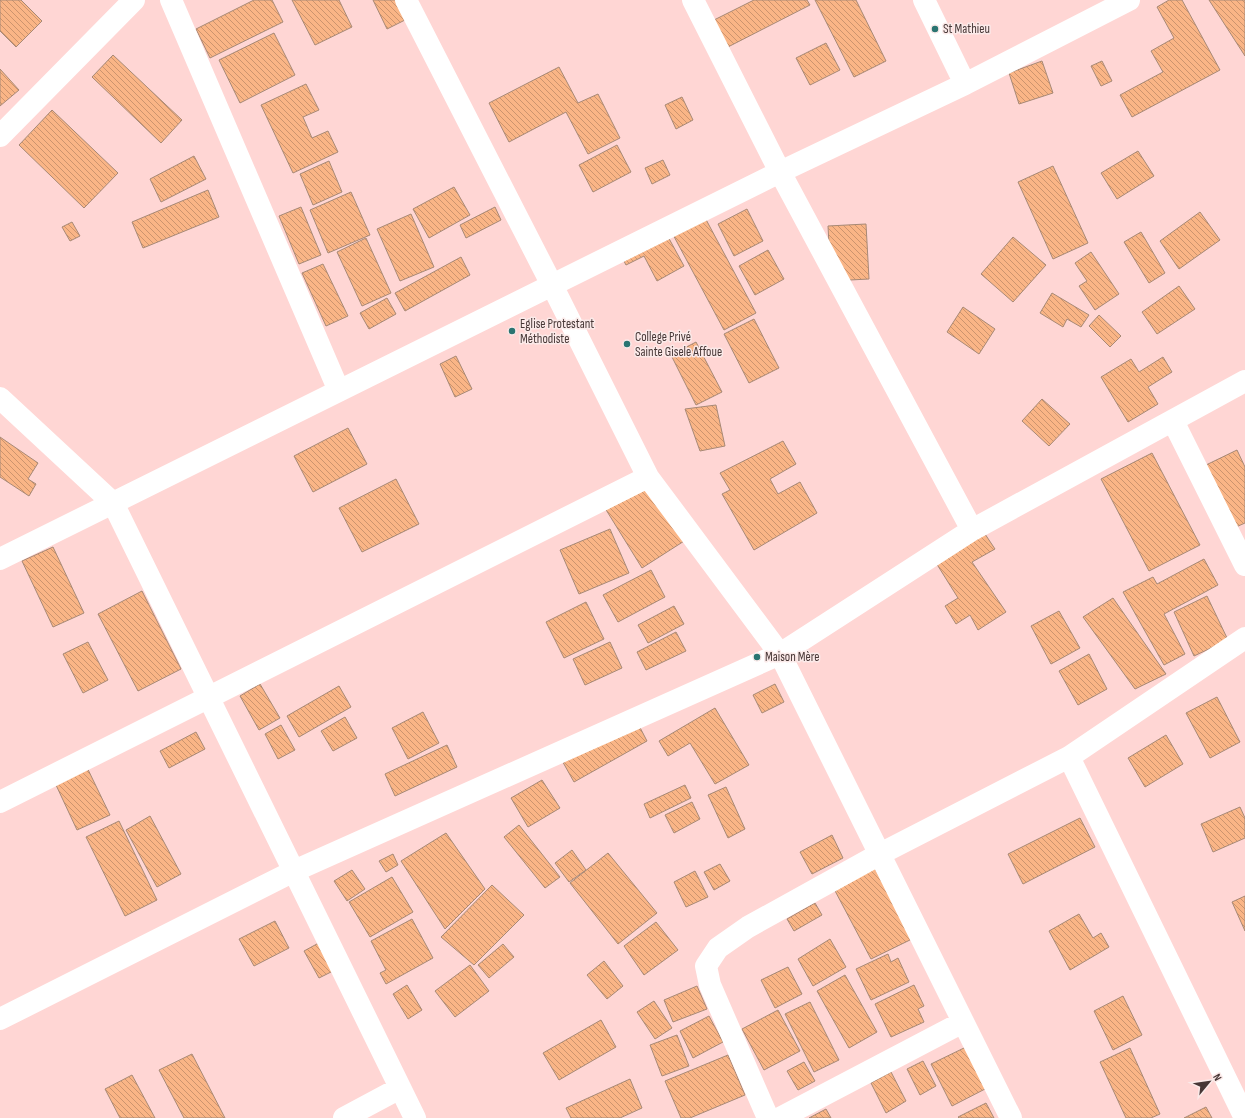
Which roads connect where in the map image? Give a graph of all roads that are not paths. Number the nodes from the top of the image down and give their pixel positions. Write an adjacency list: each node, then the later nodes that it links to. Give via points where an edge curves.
1 (134, 0): 8 (street)
2 (171, 0): 12 (street)
3 (406, 0): 10 (street)
4 (693, 0): 9 (street)
5 (924, 0): 7 (street)
6 (1129, 0): 7 (street)
7 (965, 84): 9 (street)
8 (0, 136)
9 (780, 172): 10 (street); 17 (street)
10 (552, 285): 12 (street); 15 (street)
11 (1245, 380): 14 (street)
12 (339, 391): 16 (street)
13 (0, 398): 16 (street)
14 (1173, 421): 17 (street); 19 (street)
15 (648, 476): 21 (street); 22 (street)
16 (113, 503): 18 (street); 22 (street)
17 (972, 530): 21 (street)
18 (0, 559)
19 (1245, 565)
20 (1245, 638): 23 (street)
21 (780, 654): 25 (street); 26 (street)
22 (209, 697): 24 (street); 26 (street)
23 (1069, 757): 25 (street); 35 (street)
24 (0, 802)
25 (880, 854): 28 (street); 32 (street, via 748,927 718,948 706,966 710,985)
26 (294, 871): 27 (street); 29 (street)
27 (0, 1019)
28 (963, 1022): 33 (street); 34 (street)
29 (400, 1088): 30 (street); 31 (street)
30 (344, 1118)
31 (415, 1118)
32 (768, 1118)
33 (780, 1118)
34 (1011, 1118)
35 (1245, 1118)

